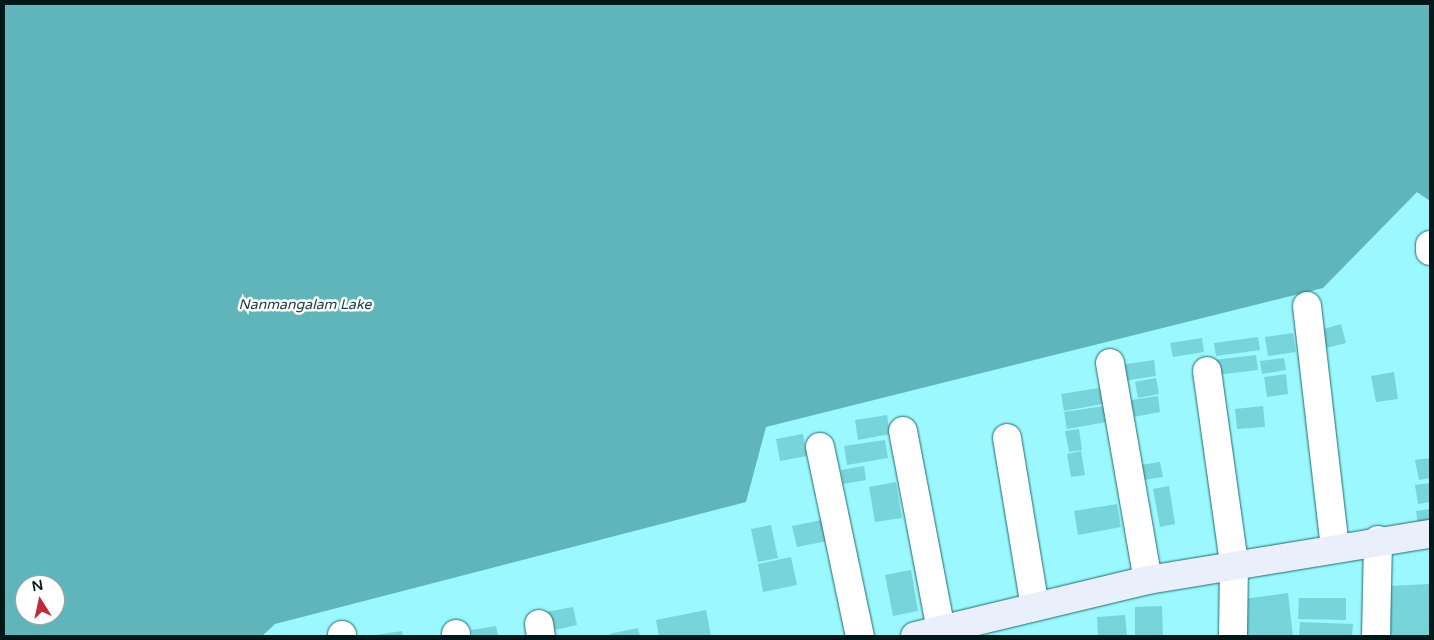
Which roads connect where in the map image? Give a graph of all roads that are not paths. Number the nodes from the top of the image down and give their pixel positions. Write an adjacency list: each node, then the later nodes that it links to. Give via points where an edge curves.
1 (1430, 244): 2 (street)
2 (1430, 251)
3 (1307, 306): 11 (street)
4 (1110, 362): 13 (street)
5 (1206, 371): 12 (street)
6 (903, 431): 15 (street)
7 (1007, 438): 14 (street)
8 (820, 447): 16 (street)
9 (1430, 534): 10 (street)
10 (1378, 540): 11 (street); 19 (street)
11 (1335, 547): 12 (street)
12 (1234, 564): 13 (street); 18 (street)
13 (1148, 580): 14 (street)
14 (1035, 608): 15 (street)
15 (941, 630): 17 (street)
16 (860, 636)
17 (915, 636)
18 (1233, 636)
19 (1376, 636)

